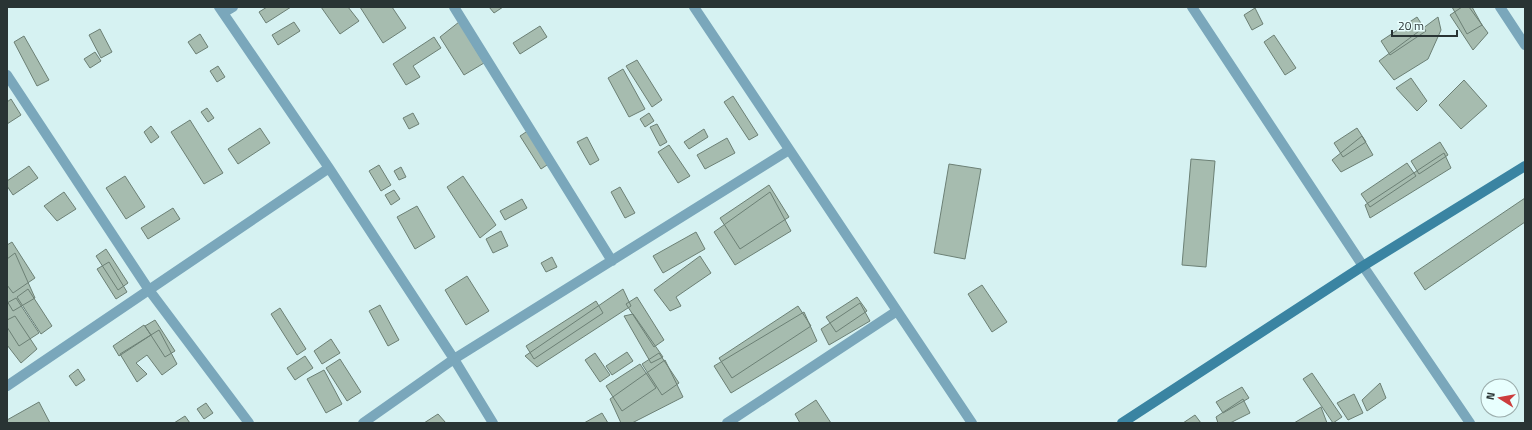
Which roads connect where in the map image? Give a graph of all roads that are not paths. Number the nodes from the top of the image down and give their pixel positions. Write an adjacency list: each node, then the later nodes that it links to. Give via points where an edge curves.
1 (233, 7): 6 (street)
2 (454, 7): 12 (street)
3 (694, 7): 9 (street)
4 (1192, 7): 13 (street)
5 (1500, 7): 7 (street)
6 (221, 10): 11 (street)
7 (1525, 45)
8 (7, 75): 14 (street)
9 (789, 150): 12 (street); 15 (street)
10 (1525, 166): 13 (street)
11 (329, 168): 14 (street); 16 (street)
12 (612, 261): 16 (street)
13 (1363, 266): 23 (street); 24 (street)
14 (149, 290): 17 (street); 18 (street)
15 (897, 311): 21 (street); 22 (street)
16 (454, 359): 19 (street); 20 (street)
17 (7, 386)
18 (249, 423)
19 (363, 423)
20 (493, 423)
21 (727, 423)
22 (972, 423)
23 (1122, 423)
24 (1470, 423)

